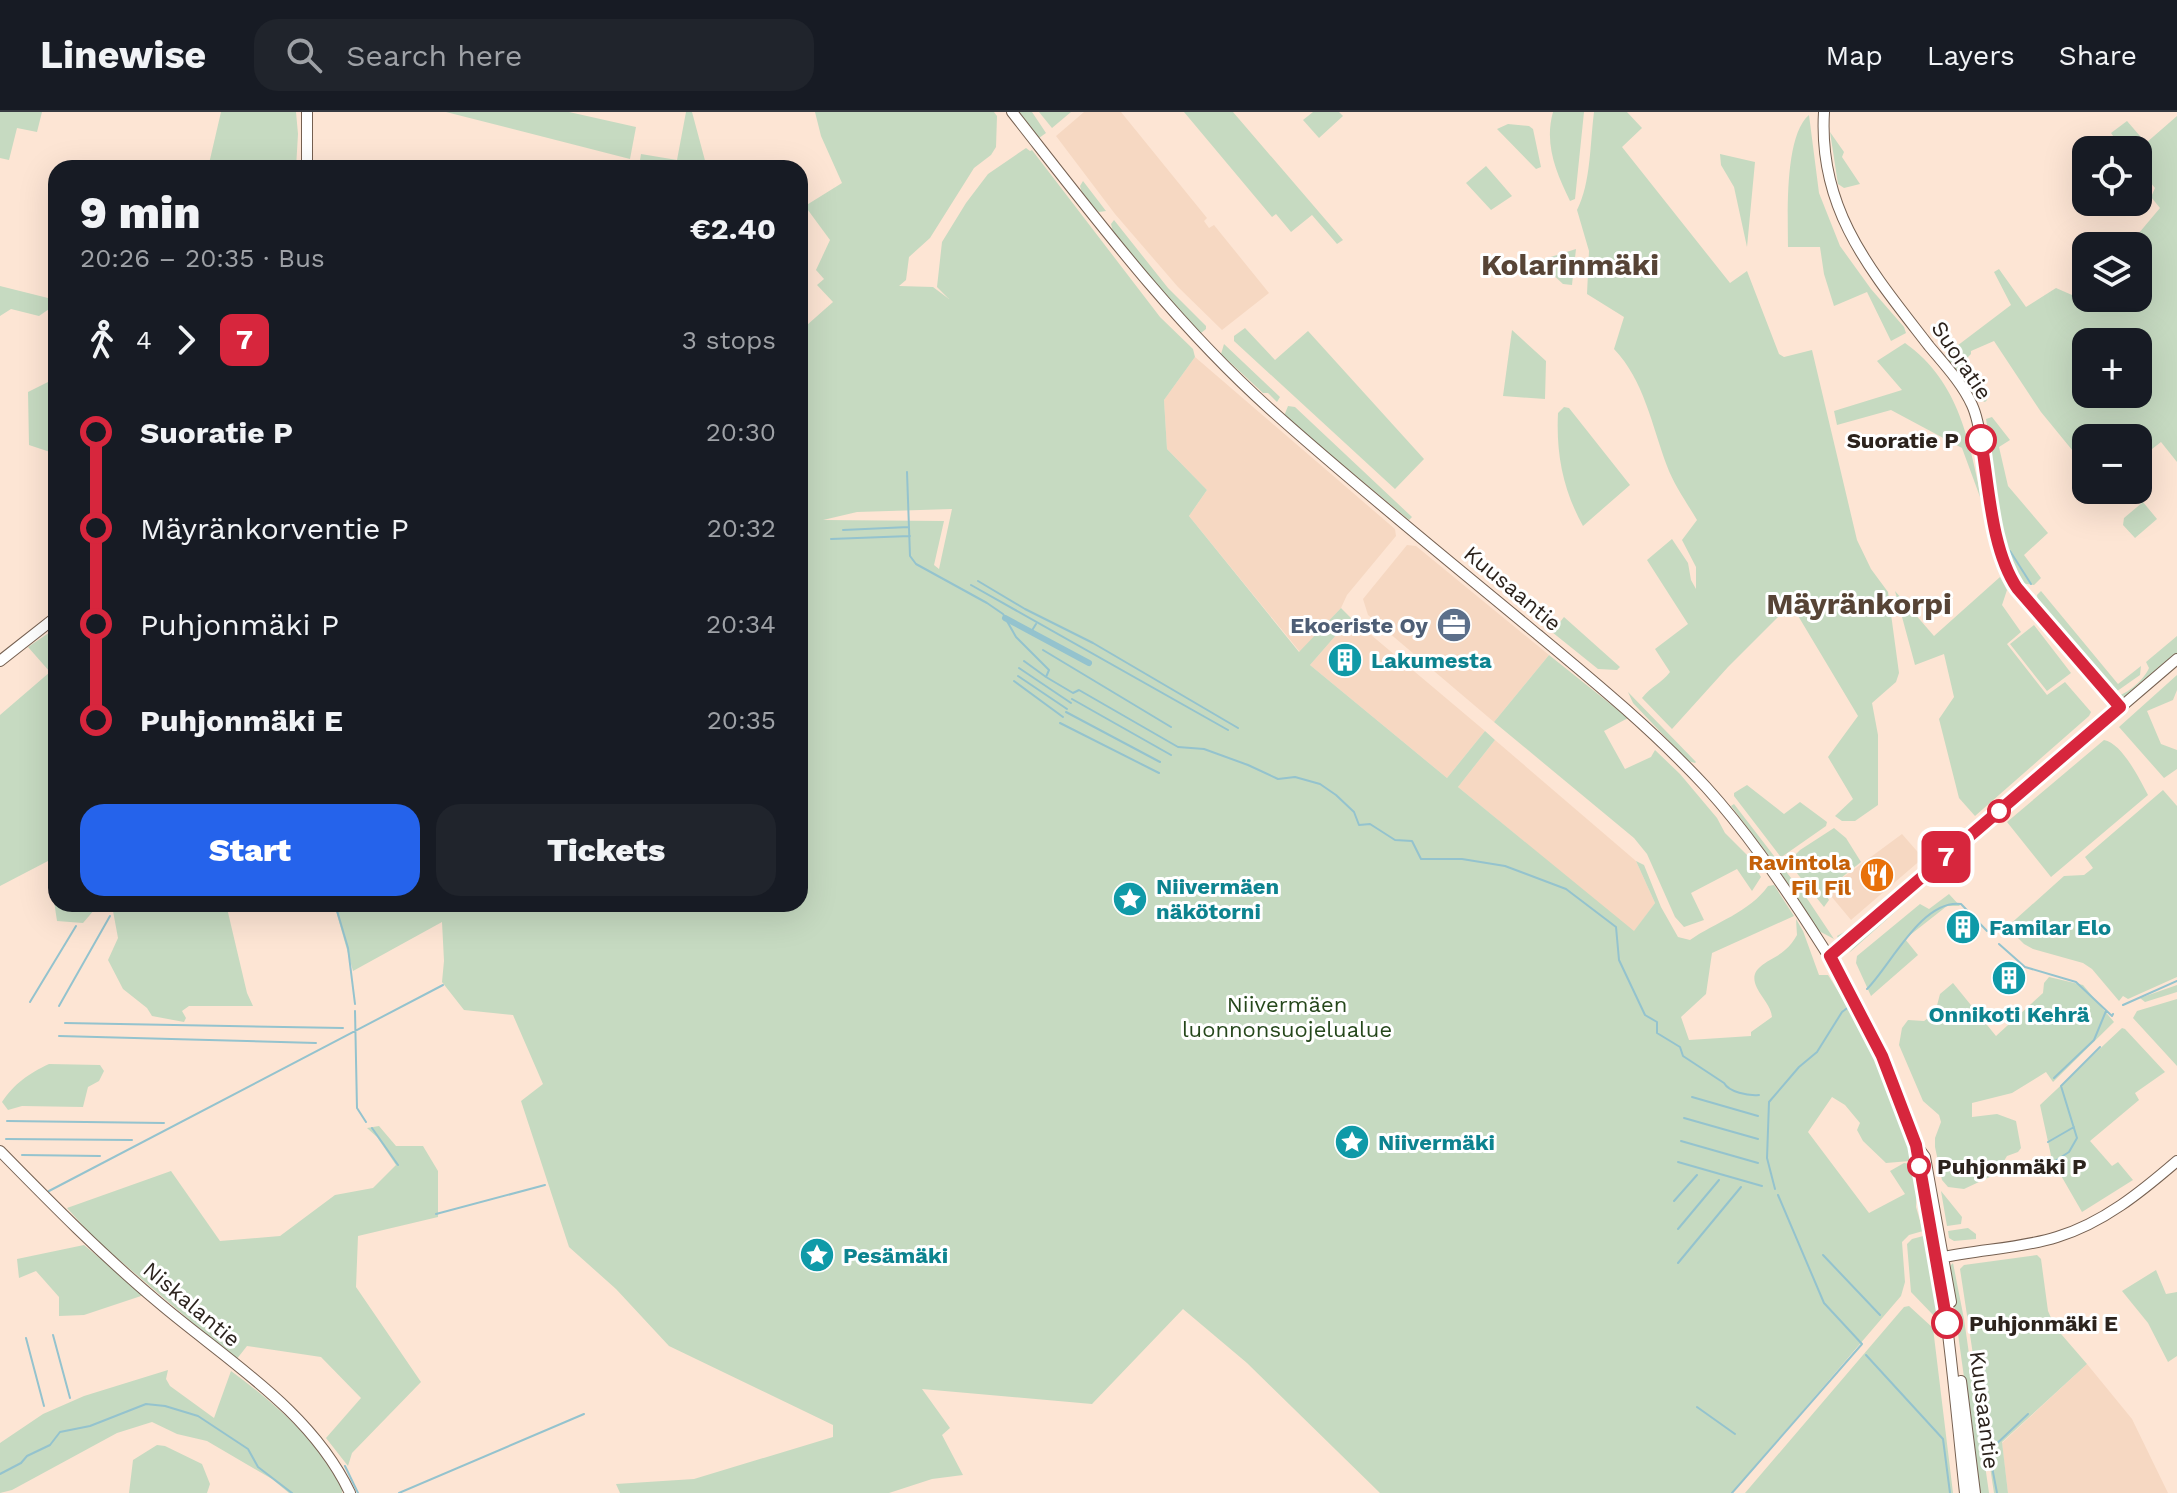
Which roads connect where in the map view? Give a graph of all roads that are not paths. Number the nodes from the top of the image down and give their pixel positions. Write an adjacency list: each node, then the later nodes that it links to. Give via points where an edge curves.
1 (307, 112): 4 (street)
2 (1012, 112): 9 (street, Kuusaantie, via 1144,278 1237,379 1613,696 1691,771 1775,873)
3 (1824, 112): 8 (street, Suoratie, via 1828,173 1848,234 1974,409 2007,574)
4 (307, 160)
5 (48, 623): 7 (street)
6 (2177, 659): 8 (street)
7 (0, 661)
8 (2120, 707): 9 (street)
9 (1830, 956): 12 (street, Kuusaantie, via 1879,1049 1916,1145)
10 (0, 1151): 13 (street, Niskalantie, via 117,1267 302,1424 334,1462)
11 (2177, 1161): 12 (street, via 2084,1227 2042,1241)
12 (1940, 1258): 14 (street, Kuusaantie); 15 (street, Kuusaantie)
13 (350, 1493)
14 (1965, 1493)
15 (1975, 1493)

